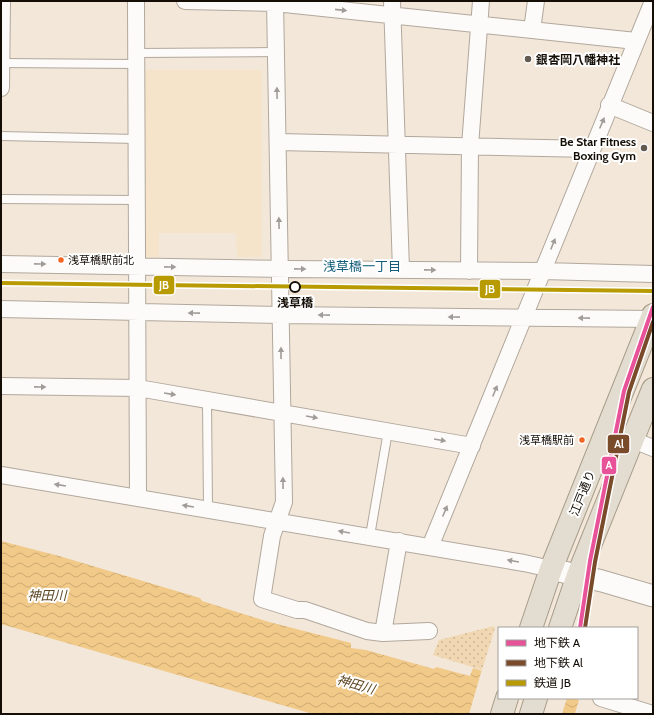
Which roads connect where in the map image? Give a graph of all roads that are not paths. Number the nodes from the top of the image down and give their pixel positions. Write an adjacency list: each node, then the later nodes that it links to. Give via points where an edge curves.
1 (2, 1): 14 (street)
2 (136, 1): 13 (street)
3 (185, 1): 7 (street)
4 (481, 1): 9 (street)
5 (536, 1): 10 (street)
6 (653, 1): 11 (street)
7 (275, 2): 8 (street, one-way to 8); 12 (street)
8 (393, 8): 9 (street); 21 (street)
9 (479, 24): 10 (street); 22 (street)
10 (532, 30): 11 (street)
11 (636, 41): 16 (street)
12 (276, 52): 13 (lane); 20 (street, one-way to 12)
13 (136, 58): 14 (lane); 19 (street)
14 (1, 63): 15 (street)
15 (1, 88)
16 (609, 106): 17 (street); 23 (street, one-way to 16)
17 (653, 123)
18 (1, 136): 19 (lane)
19 (136, 138): 25 (street)
20 (278, 142): 21 (street); 28 (street, one-way to 20)
21 (397, 145): 22 (street); 29 (street)
22 (470, 146): 23 (street); 30 (street)
23 (591, 149): 31 (street, one-way to 23)
24 (1, 199): 25 (lane)
25 (137, 200): 27 (street)
26 (1, 264): 27 (street, one-way to 27)
27 (137, 266): 28 (street, one-way to 28); 34 (street)
28 (280, 269): 29 (street, one-way to 29); 35 (street)
29 (401, 270): 30 (street, one-way to 30)
30 (469, 271): 31 (street)
31 (542, 271): 32 (street); 36 (street)
32 (653, 274)
33 (1, 310): 34 (street)
34 (137, 312): 35 (street, one-way to 34); 39 (street)
35 (281, 315): 36 (street, one-way to 35); 42 (street, one-way to 35)
36 (525, 317): 37 (street, one-way to 36); 45 (street, one-way to 36)
37 (652, 318): 54 (highway, 江戸通り)
38 (1, 386): 39 (street, one-way to 39)
39 (138, 388): 41 (street, one-way to 41); 48 (street)
40 (653, 389): 44 (highway)
41 (207, 400): 42 (street); 49 (lane)
42 (282, 412): 43 (street, one-way to 43); 50 (street, one-way to 42, via 284,502)
43 (388, 431): 45 (street, one-way to 45); 51 (lane)
44 (632, 440): 46 (street); 55 (highway)
45 (472, 446): 53 (street, one-way to 45)
46 (653, 448)
47 (1, 475): 48 (street, one-way to 47)
48 (138, 498): 49 (street, one-way to 48)
49 (208, 509): 50 (street)
50 (277, 520): 51 (street, one-way to 50); 60 (street, via 262,599 297,610 306,610 367,631)
51 (370, 536): 52 (street)
52 (399, 541): 53 (street); 60 (street)
53 (430, 547): 54 (street, one-way to 53)
54 (551, 569): 55 (street); 57 (highway, 江戸通り)
55 (578, 575): 56 (street); 58 (highway)
56 (653, 596)
57 (531, 627)
58 (560, 627)
59 (429, 631): 60 (street)
60 (383, 633)
61 (507, 699): 64 (highway)
62 (536, 699): 65 (highway)
63 (604, 699): 66 (street)
64 (502, 714)
65 (531, 714)
66 (653, 714)

